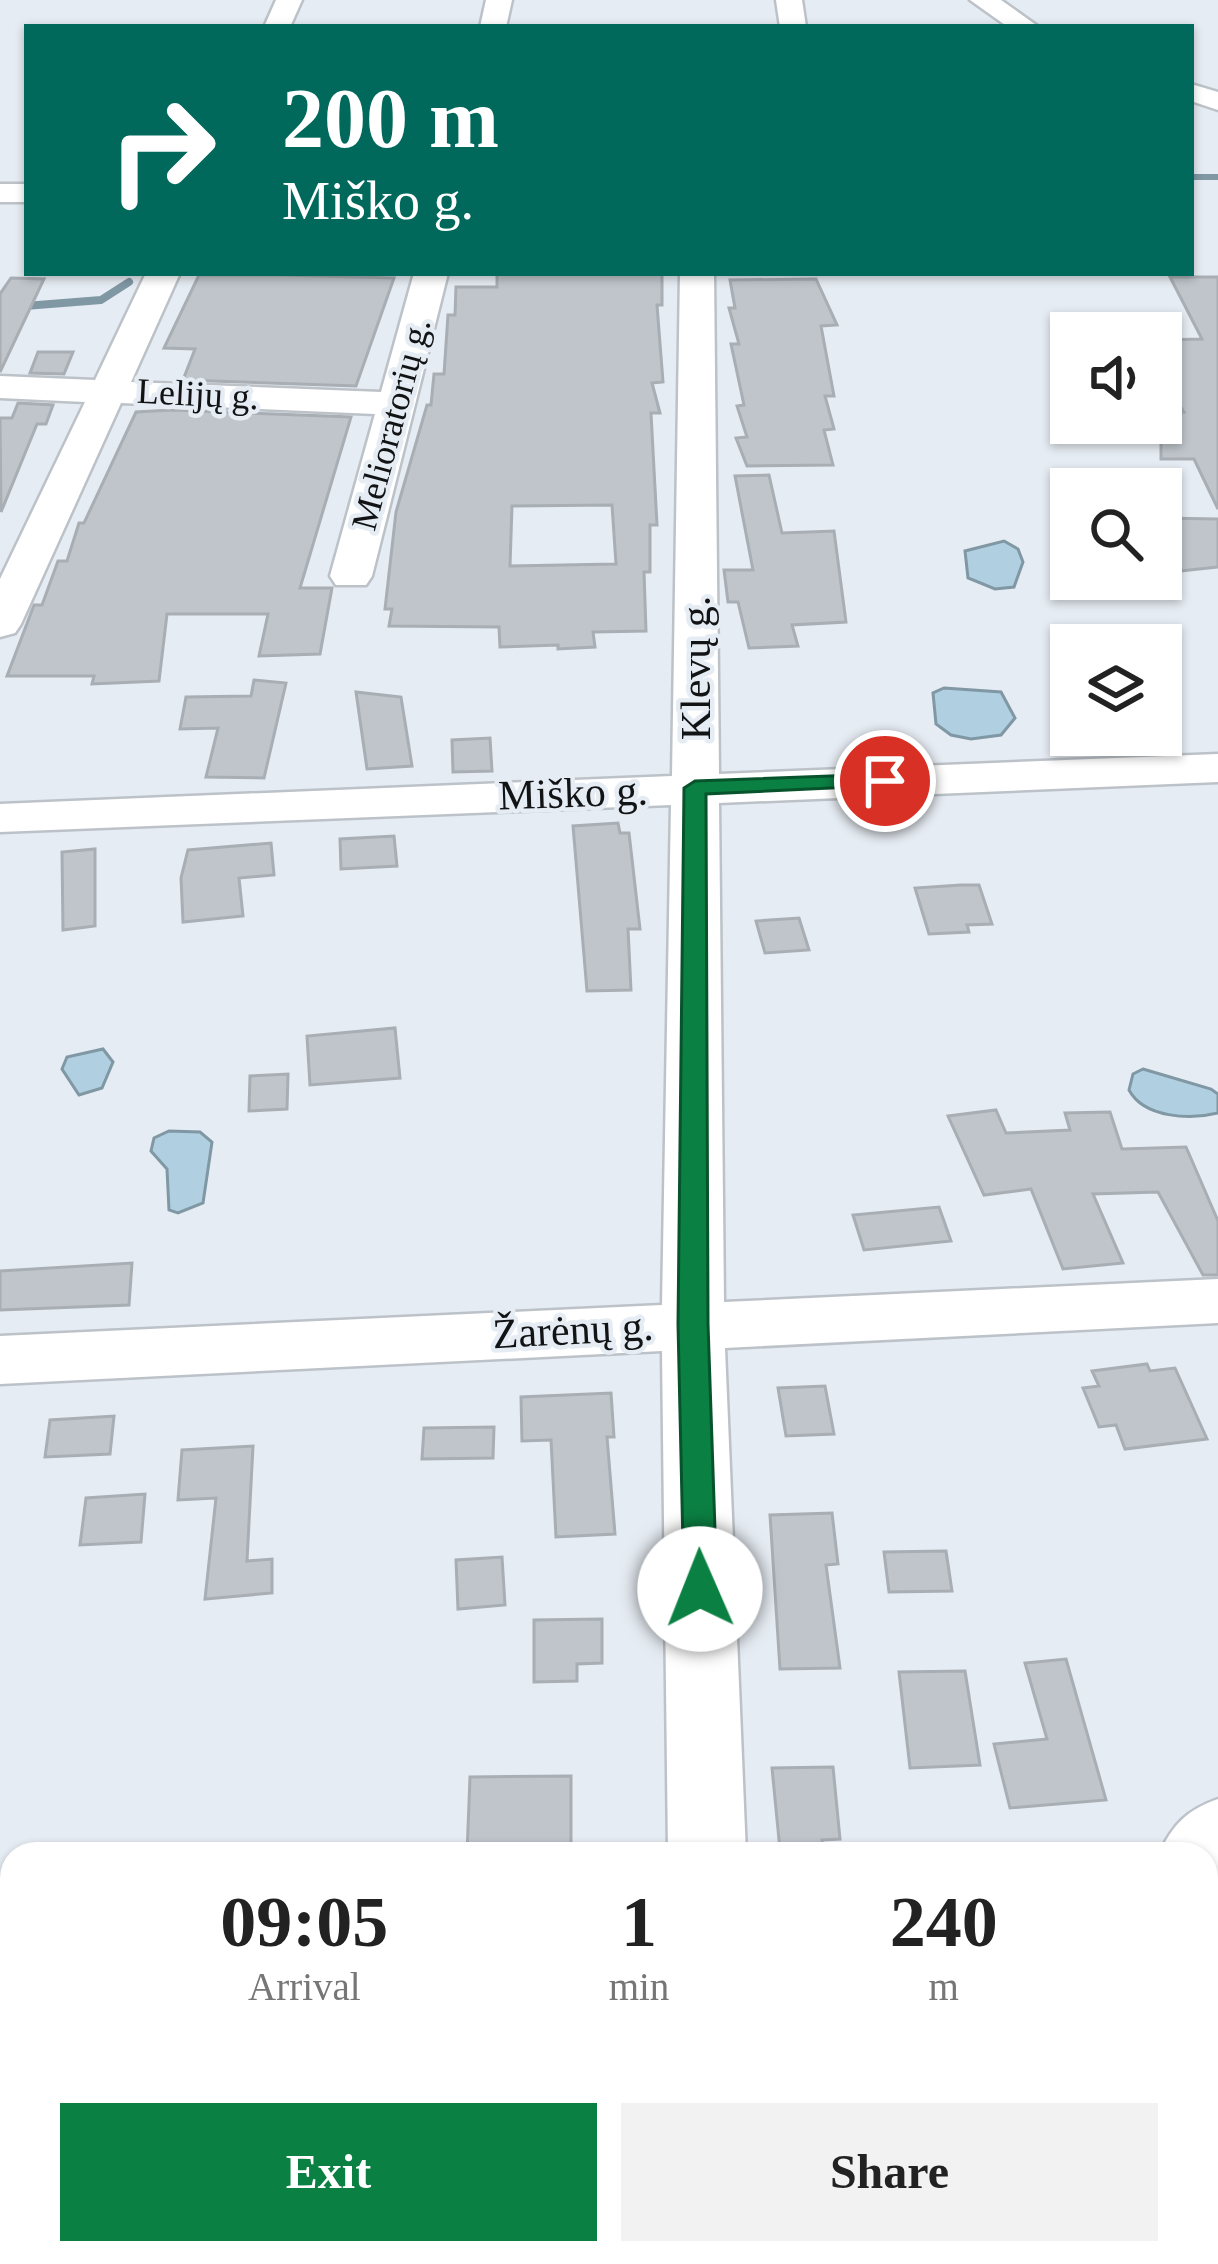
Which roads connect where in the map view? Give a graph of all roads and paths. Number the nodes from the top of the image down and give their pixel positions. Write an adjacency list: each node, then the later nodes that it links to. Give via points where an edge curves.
1 (983, 0): 2 (street)
2 (1021, 24)
3 (162, 276): 7 (street)
4 (429, 276): 8 (street, Melioratorių g.)
5 (698, 276): 12 (street, Klevų g.)
6 (0, 387): 7 (street, Lelijų g.)
7 (112, 390): 8 (street, Lelijų g.); 10 (street)
8 (396, 404): 9 (street, Melioratorių g.)
9 (351, 576)
10 (0, 624)
11 (1218, 768): 12 (street, Miško g.)
12 (695, 788): 13 (street, Miško g.); 15 (street, Klevų g.)
13 (0, 818)
14 (1218, 1301): 15 (street, Žarėnų g.)
15 (693, 1324): 16 (street, Žarėnų g.); 17 (street, Klevų g.)
16 (0, 1360)
17 (707, 1842)

